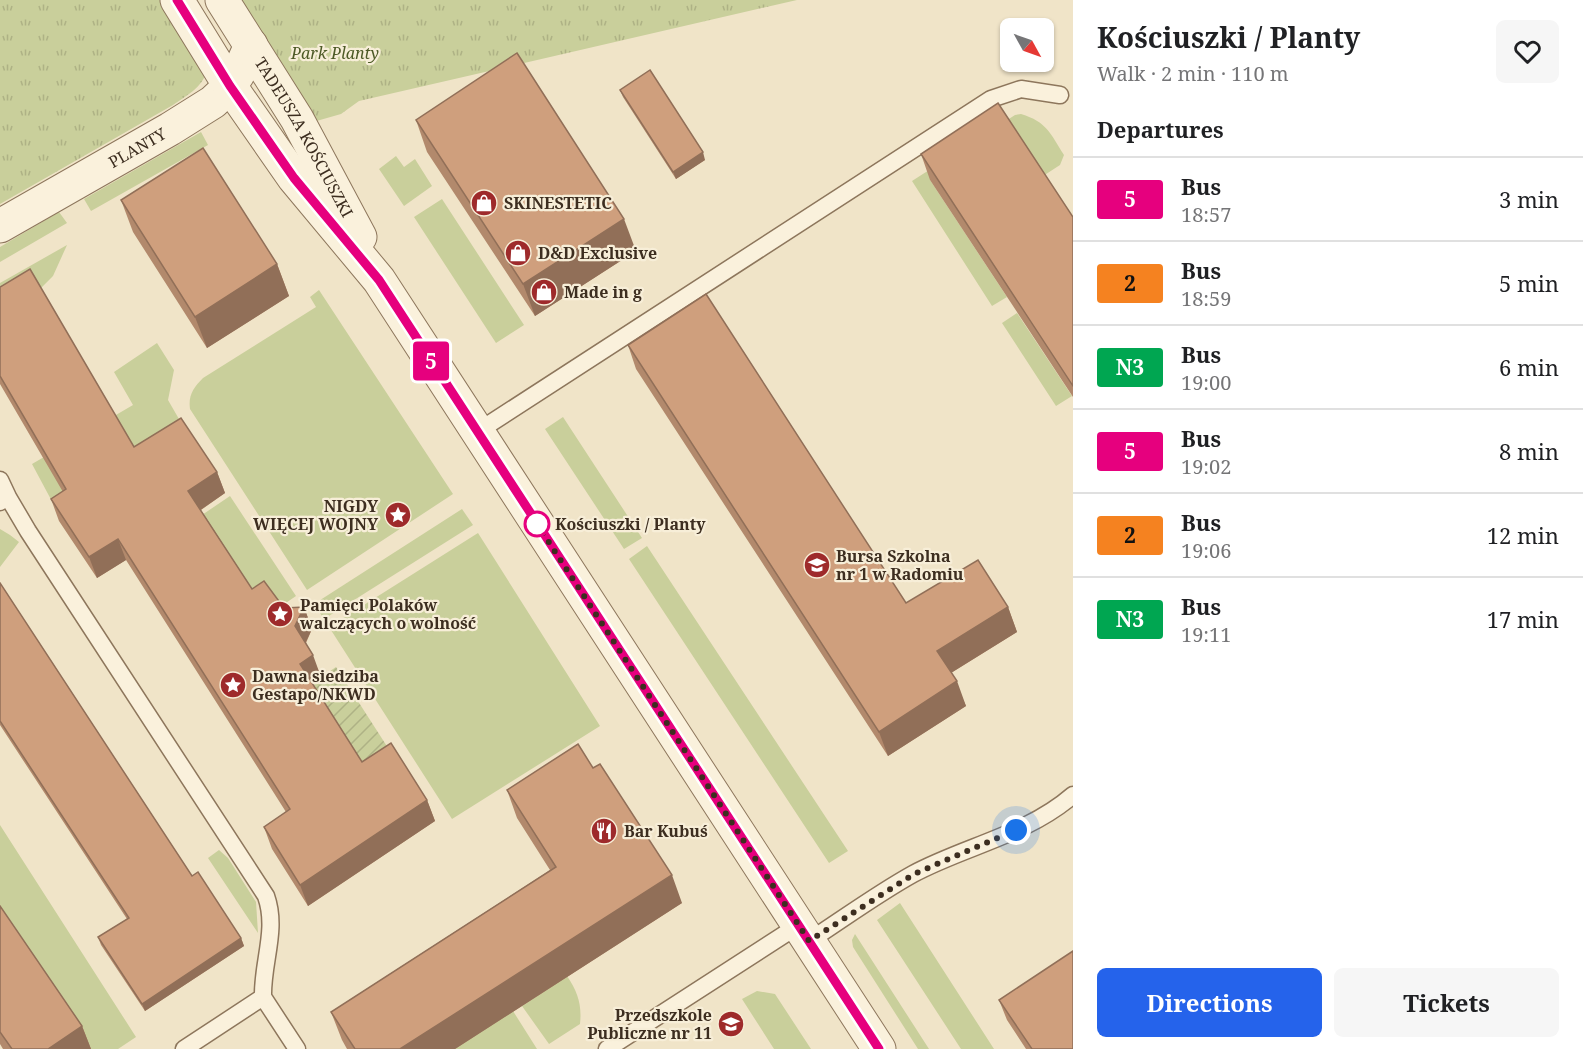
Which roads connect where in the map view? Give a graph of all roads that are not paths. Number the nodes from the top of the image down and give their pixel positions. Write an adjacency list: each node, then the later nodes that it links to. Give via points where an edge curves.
1 (177, 0): 4 (street, TADEUSZA KOŚCIUSZKI)
2 (222, 0): 3 (street, TADEUSZA KOŚCIUSZKI)
3 (251, 45): 4 (street, PLANTY); 7 (street, TADEUSZA KOŚCIUSZKI, via 338,192)
4 (230, 86): 6 (street, PLANTY, via 213,102 170,129); 7 (street, TADEUSZA KOŚCIUSZKI, via 294,178)
5 (1060, 95): 8 (lane, via 1021,88 991,99)
6 (0, 226)
7 (379, 280): 8 (street, TADEUSZA KOŚCIUSZKI)
8 (477, 432): 12 (street, TADEUSZA KOŚCIUSZKI)
9 (0, 480): 10 (lane)
10 (4, 499): 13 (lane, via 266,896 272,911)
11 (1073, 795): 12 (lane, via 1016,830 914,874)
12 (804, 933): 16 (lane); 17 (street, TADEUSZA KOŚCIUSZKI)
13 (263, 998): 14 (lane); 15 (lane)
14 (184, 1049)
15 (297, 1049)
16 (608, 1049)
17 (879, 1049)

